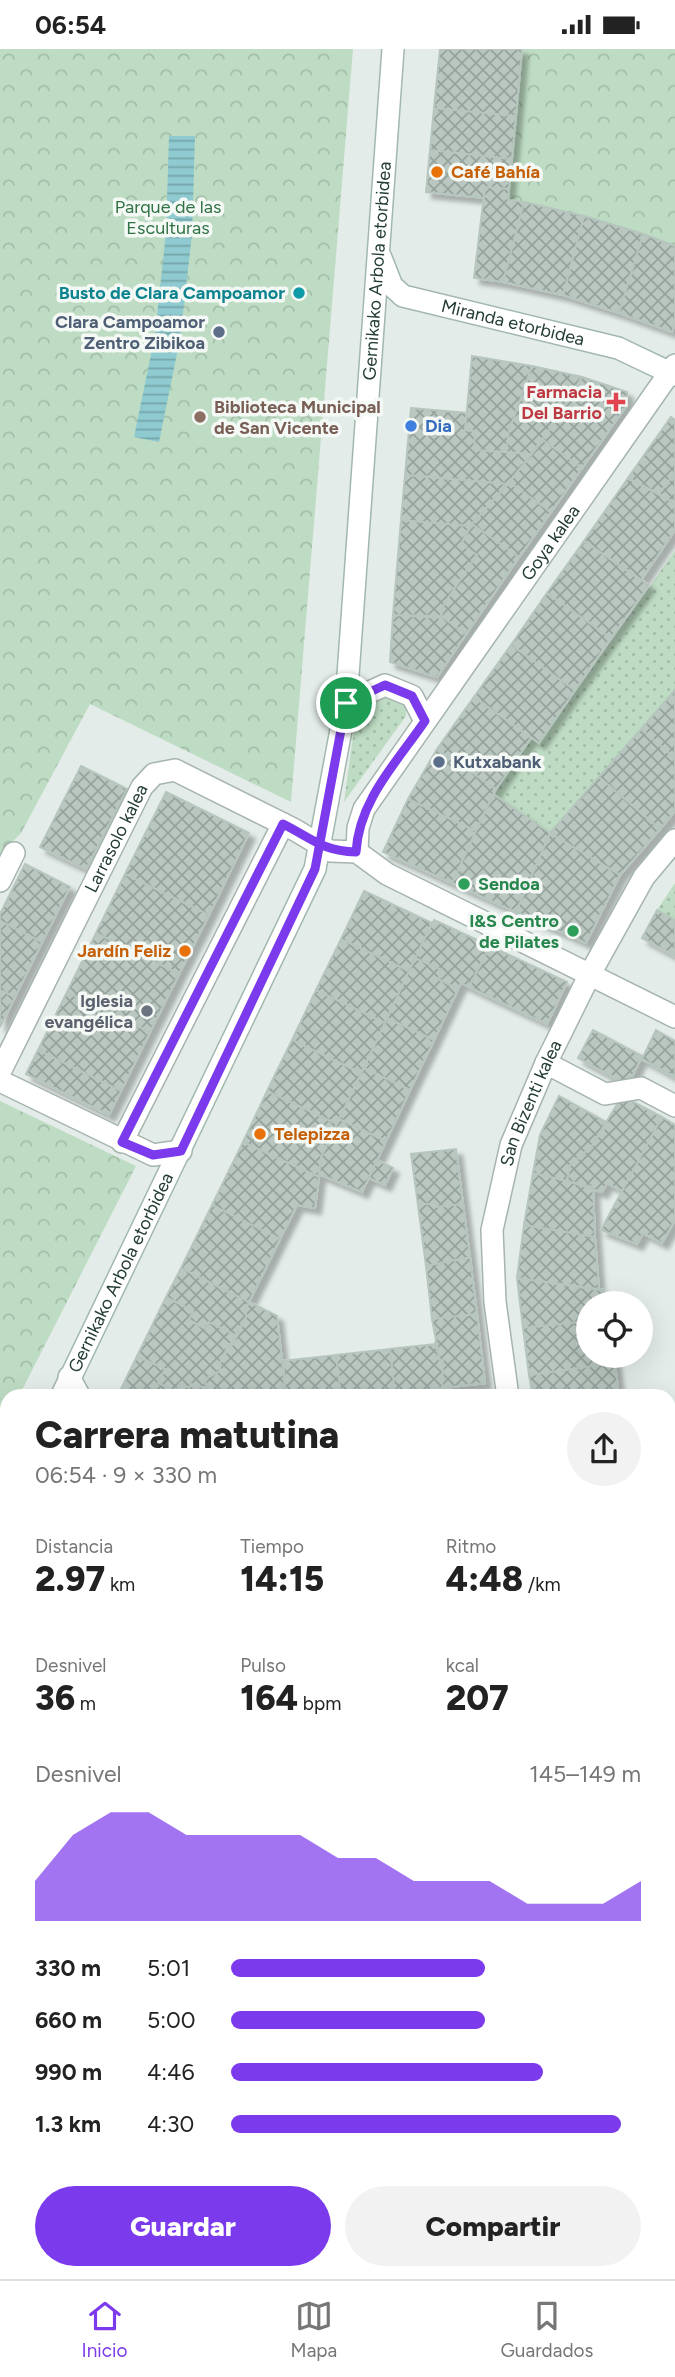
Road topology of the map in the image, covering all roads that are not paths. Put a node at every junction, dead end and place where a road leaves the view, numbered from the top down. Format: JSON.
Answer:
{"nodes":[{"id":1,"x":393,"y":49,"type":"edge"},
{"id":2,"x":378,"y":246,"type":"junction"},
{"id":3,"x":674,"y":371,"type":"edge"},
{"id":4,"x":346,"y":703,"type":"junction"},
{"id":5,"x":425,"y":721,"type":"junction"},
{"id":6,"x":283,"y":824,"type":"junction"},
{"id":7,"x":675,"y":840,"type":"edge"},
{"id":8,"x":321,"y":845,"type":"junction"},
{"id":9,"x":356,"y":852,"type":"junction"},
{"id":10,"x":14,"y":853,"type":"dead end"},
{"id":11,"x":0,"y":881,"type":"edge"},
{"id":12,"x":590,"y":974,"type":"junction"},
{"id":13,"x":675,"y":1017,"type":"edge"},
{"id":14,"x":546,"y":1063,"type":"junction"},
{"id":15,"x":0,"y":1072,"type":"edge"},
{"id":16,"x":0,"y":1081,"type":"edge"},
{"id":17,"x":675,"y":1106,"type":"edge"},
{"id":18,"x":122,"y":1142,"type":"junction"},
{"id":19,"x":181,"y":1151,"type":"junction"},
{"id":20,"x":65,"y":1387,"type":"edge"},
{"id":21,"x":507,"y":1389,"type":"edge"}],
"edges":[{"from":1,"to":2,"type":"street","name":"Gernikako Arbola etorbidea"},
{"from":2,"to":3,"type":"street","name":"Miranda etorbidea"},
{"from":2,"to":4,"type":"street","name":"Gernikako Arbola etorbidea"},
{"from":3,"to":5,"type":"street","name":"Goya kalea"},
{"from":4,"to":5,"type":"street"},
{"from":4,"to":8,"type":"street","name":"Gernikako Arbola etorbidea"},
{"from":5,"to":9,"type":"street","name":"Goya kalea"},
{"from":6,"to":8,"type":"street","name":"Larrasolo kalea"},
{"from":6,"to":15,"type":"street","name":"Larrasolo kalea"},
{"from":6,"to":18,"type":"street"},
{"from":7,"to":12,"type":"street","name":"San Bizenti kalea"},
{"from":8,"to":9,"type":"street","name":"Larrasolo kalea"},
{"from":8,"to":19,"type":"street","name":"Gernikako Arbola etorbidea"},
{"from":9,"to":12,"type":"street"},
{"from":10,"to":11,"type":"street"},
{"from":12,"to":13,"type":"street"},
{"from":12,"to":14,"type":"street","name":"San Bizenti kalea"},
{"from":14,"to":17,"type":"street"},
{"from":14,"to":21,"type":"street","name":"San Bizenti kalea"},
{"from":16,"to":18,"type":"street"},
{"from":18,"to":19,"type":"street"},
{"from":19,"to":20,"type":"street","name":"Gernikako Arbola etorbidea"}]}
